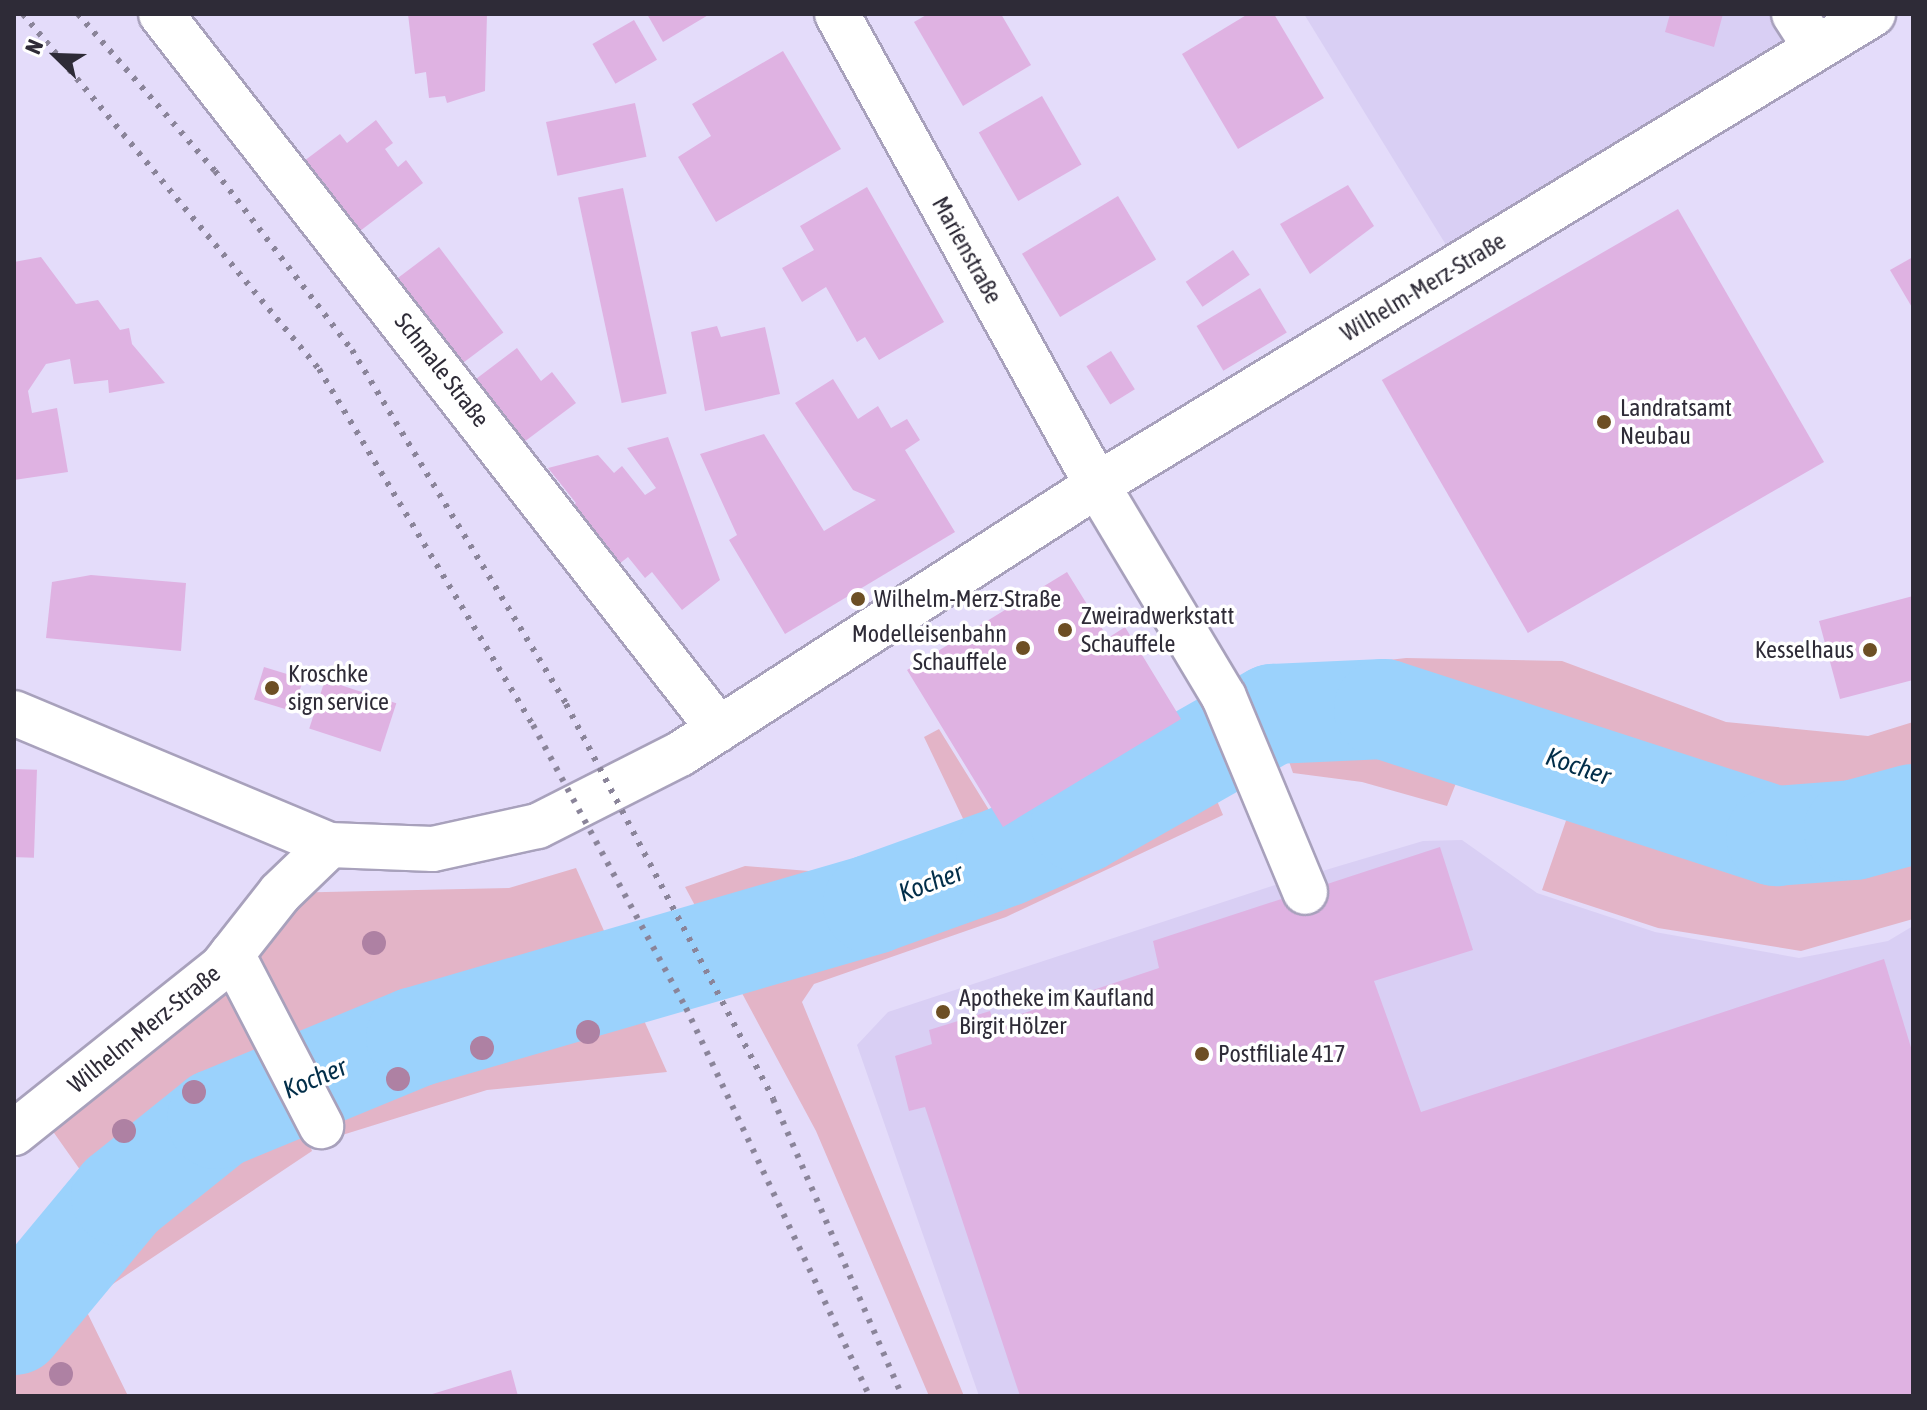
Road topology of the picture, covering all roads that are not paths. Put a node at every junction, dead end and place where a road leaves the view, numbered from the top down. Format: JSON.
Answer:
{"nodes":[{"id":1,"x":161,"y":14,"type":"edge"},
{"id":2,"x":837,"y":14,"type":"edge"},
{"id":3,"x":1873,"y":14,"type":"edge"},
{"id":4,"x":1805,"y":31,"type":"edge"},
{"id":5,"x":1097,"y":485,"type":"junction"},
{"id":6,"x":14,"y":713,"type":"edge"},
{"id":7,"x":719,"y":729,"type":"junction"},
{"id":8,"x":330,"y":845,"type":"junction"},
{"id":9,"x":1305,"y":892,"type":"dead end"},
{"id":10,"x":232,"y":954,"type":"junction"},
{"id":11,"x":321,"y":1126,"type":"dead end"},
{"id":12,"x":14,"y":1133,"type":"edge"}],
"edges":[{"from":1,"to":7,"type":"street","name":"Schmale Straße"},
{"from":2,"to":5,"type":"street","name":"Marienstraße"},
{"from":3,"to":4,"type":"street","name":"Wilhelm-Merz-Straße"},
{"from":4,"to":5,"type":"street","name":"Wilhelm-Merz-Straße"},
{"from":5,"to":7,"type":"street","name":"Wilhelm-Merz-Straße"},
{"from":5,"to":9,"type":"street","name":"Marienstraße"},
{"from":6,"to":8,"type":"street","name":"Wilhelm-Merz-Straße"},
{"from":7,"to":8,"type":"street","name":"Wilhelm-Merz-Straße"},
{"from":8,"to":10,"type":"street","name":"Wilhelm-Merz-Straße"},
{"from":10,"to":11,"type":"street"},
{"from":10,"to":12,"type":"street","name":"Wilhelm-Merz-Straße"}]}
